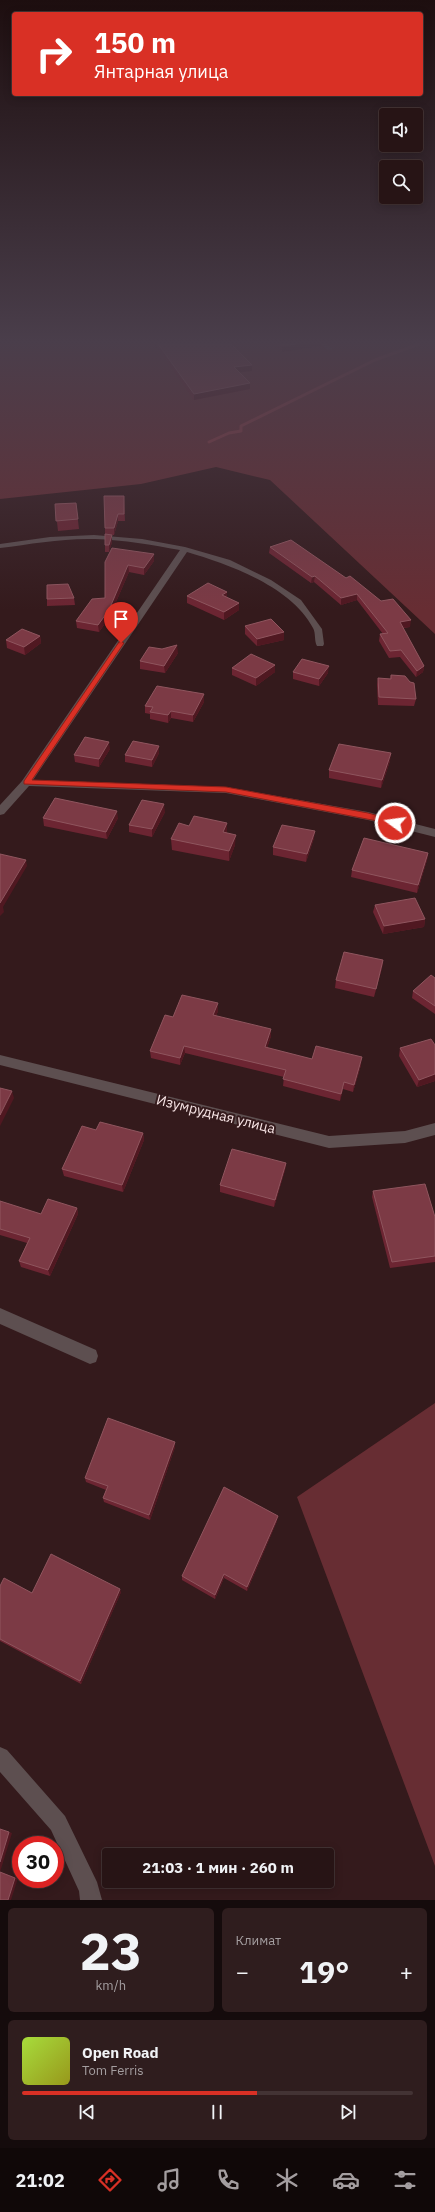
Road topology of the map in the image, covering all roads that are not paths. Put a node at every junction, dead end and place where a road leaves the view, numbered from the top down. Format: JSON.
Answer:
{"nodes":[{"id":1,"x":0,"y":546,"type":"edge"},
{"id":2,"x":185,"y":549,"type":"junction"},
{"id":3,"x":320,"y":644,"type":"dead end"},
{"id":4,"x":26,"y":783,"type":"junction"},
{"id":5,"x":0,"y":812,"type":"edge"},
{"id":6,"x":435,"y":833,"type":"edge"},
{"id":7,"x":0,"y":1060,"type":"edge"},
{"id":8,"x":435,"y":1129,"type":"edge"},
{"id":9,"x":0,"y":1316,"type":"edge"},
{"id":10,"x":90,"y":1356,"type":"dead end"},
{"id":11,"x":0,"y":1757,"type":"edge"},
{"id":12,"x":91,"y":1900,"type":"edge"}],
"edges":[{"from":1,"to":2,"type":"street"},
{"from":2,"to":3,"type":"street"},
{"from":2,"to":4,"type":"street"},
{"from":4,"to":5,"type":"street"},
{"from":4,"to":6,"type":"street"},
{"from":7,"to":8,"type":"street","name":"Изумрудная улица"},
{"from":9,"to":10,"type":"street"},
{"from":11,"to":12,"type":"street"}]}
